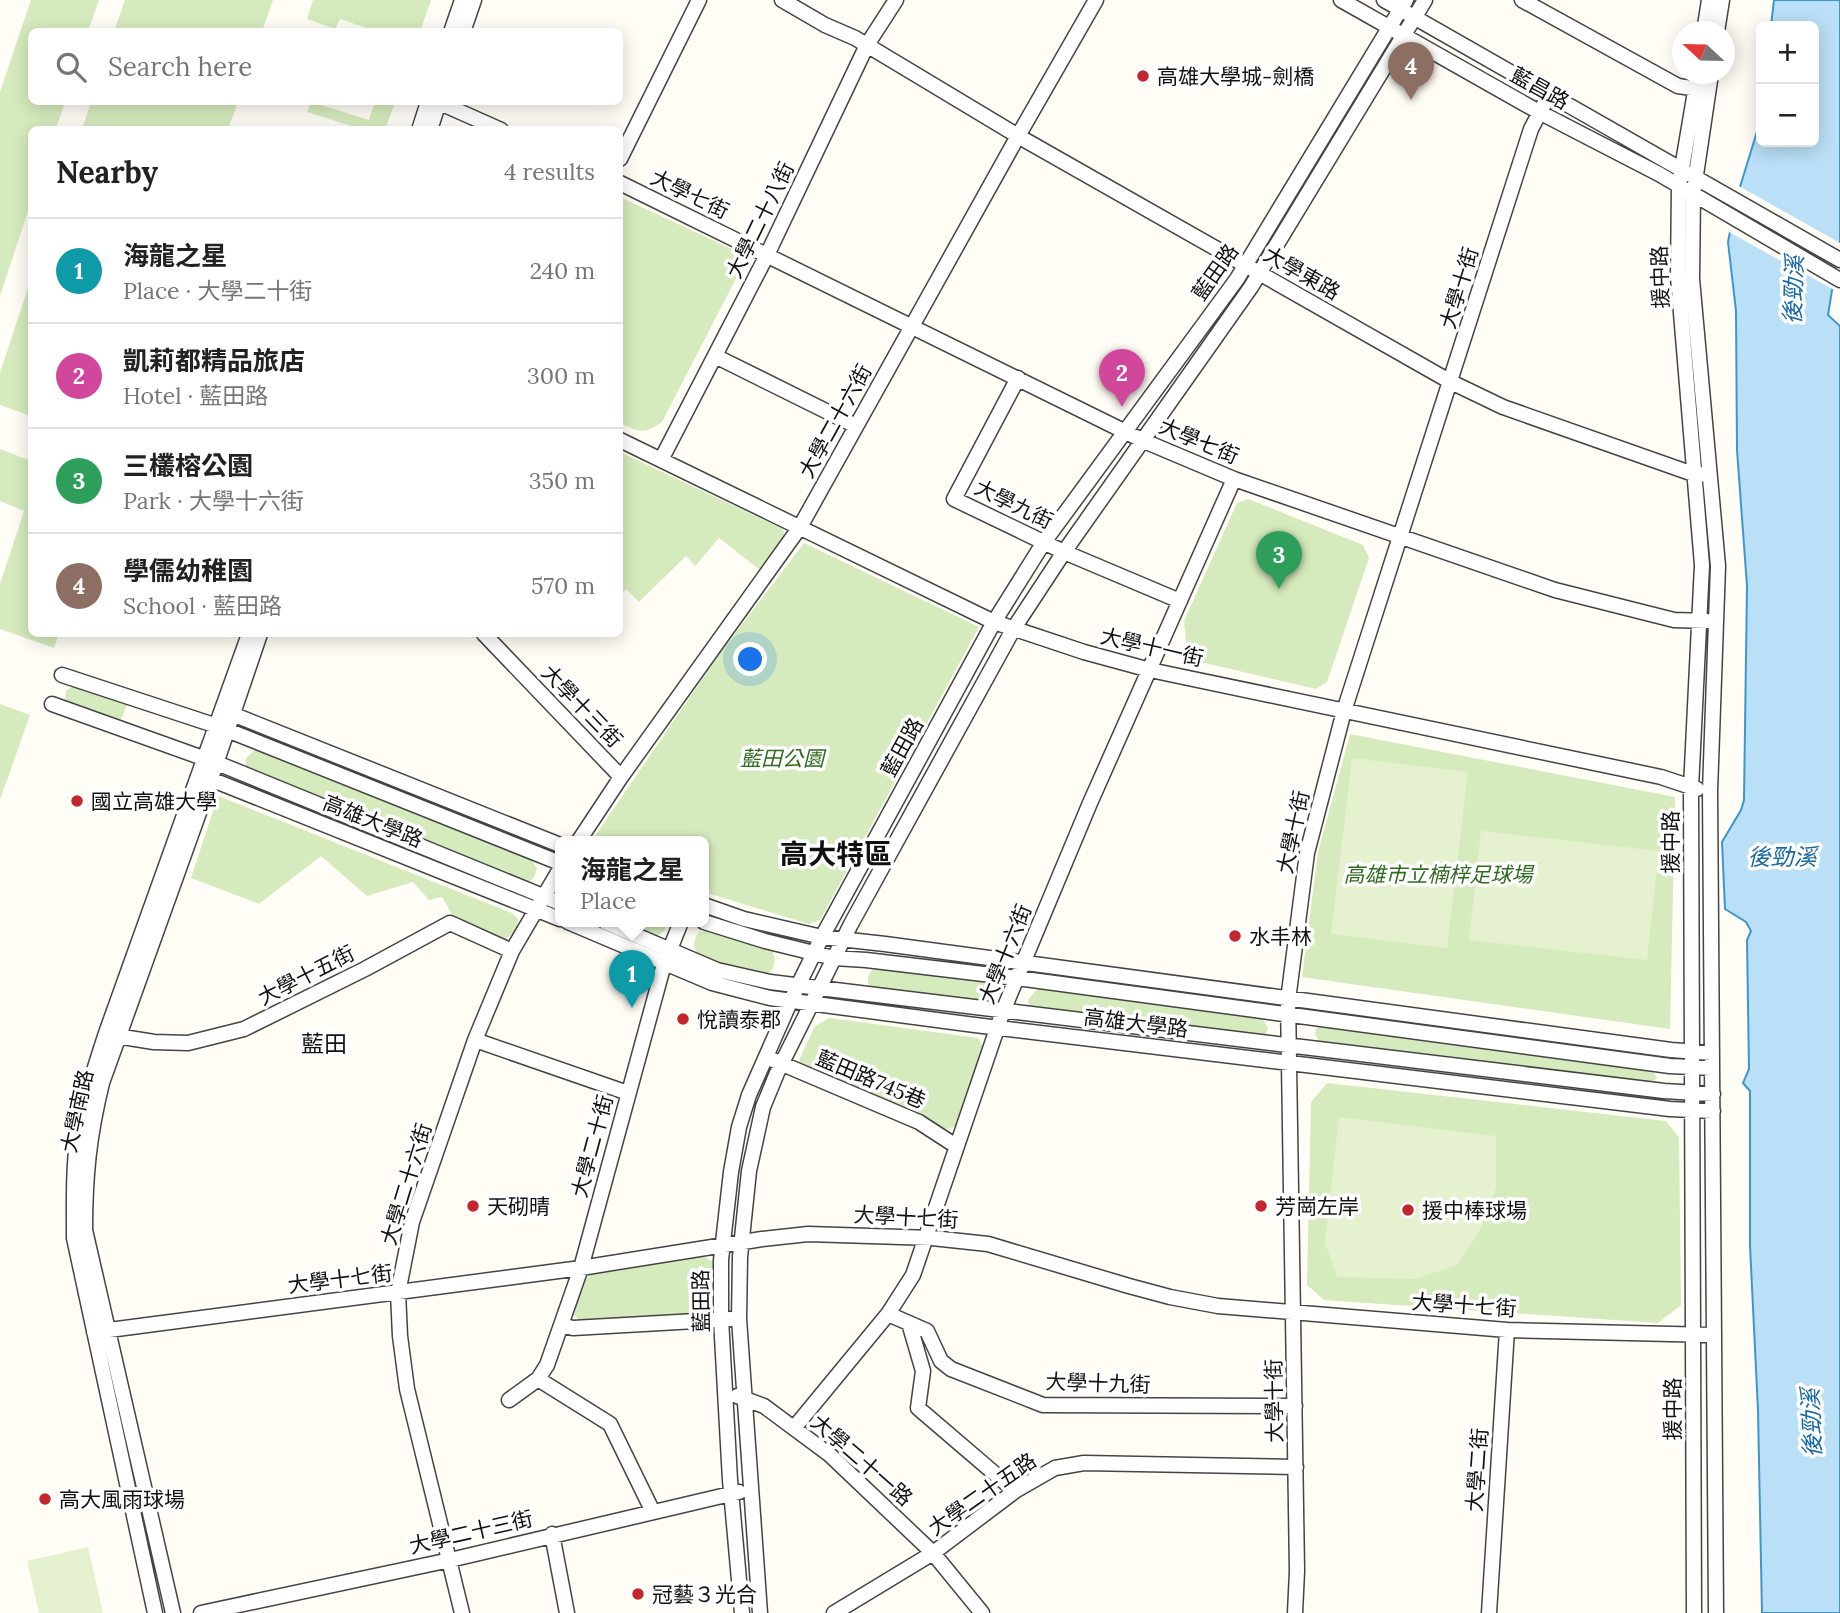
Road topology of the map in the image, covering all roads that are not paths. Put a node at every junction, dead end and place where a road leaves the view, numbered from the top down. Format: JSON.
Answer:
{"nodes":[{"id":1,"x":462,"y":0,"type":"edge"},
{"id":2,"x":474,"y":0,"type":"edge"},
{"id":3,"x":699,"y":0,"type":"edge"},
{"id":4,"x":782,"y":0,"type":"edge"},
{"id":5,"x":896,"y":0,"type":"edge"},
{"id":6,"x":1096,"y":0,"type":"edge"},
{"id":7,"x":1341,"y":0,"type":"edge"},
{"id":8,"x":1384,"y":0,"type":"edge"},
{"id":9,"x":1425,"y":0,"type":"edge"},
{"id":10,"x":1522,"y":0,"type":"edge"},
{"id":11,"x":1709,"y":0,"type":"edge"},
{"id":12,"x":1722,"y":0,"type":"edge"},
{"id":13,"x":1404,"y":5,"type":"edge"},
{"id":14,"x":1414,"y":17,"type":"junction"},
{"id":15,"x":1706,"y":21,"type":"edge"},
{"id":16,"x":1719,"y":21,"type":"edge"},
{"id":17,"x":453,"y":28,"type":"edge"},
{"id":18,"x":464,"y":28,"type":"edge"},
{"id":19,"x":1396,"y":31,"type":"junction"},
{"id":20,"x":867,"y":45,"type":"junction"},
{"id":21,"x":1700,"y":84,"type":"edge"},
{"id":22,"x":1705,"y":84,"type":"edge"},
{"id":23,"x":1702,"y":90,"type":"junction"},
{"id":24,"x":1549,"y":95,"type":"junction"},
{"id":25,"x":427,"y":105,"type":"edge"},
{"id":26,"x":438,"y":105,"type":"edge"},
{"id":27,"x":446,"y":105,"type":"edge"},
{"id":28,"x":1539,"y":112,"type":"junction"},
{"id":29,"x":420,"y":126,"type":"edge"},
{"id":30,"x":431,"y":126,"type":"edge"},
{"id":31,"x":492,"y":126,"type":"edge"},
{"id":32,"x":1018,"y":136,"type":"junction"},
{"id":33,"x":623,"y":153,"type":"edge"},
{"id":34,"x":1689,"y":173,"type":"junction"},
{"id":35,"x":623,"y":184,"type":"edge"},
{"id":36,"x":1679,"y":186,"type":"junction"},
{"id":37,"x":1693,"y":195,"type":"junction"},
{"id":38,"x":767,"y":255,"type":"junction"},
{"id":39,"x":1840,"y":260,"type":"edge"},
{"id":40,"x":1246,"y":266,"type":"junction"},
{"id":41,"x":1259,"y":274,"type":"junction"},
{"id":42,"x":1839,"y":280,"type":"edge"},
{"id":43,"x":911,"y":327,"type":"junction"},
{"id":44,"x":715,"y":356,"type":"junction"},
{"id":45,"x":1018,"y":378,"type":"junction"},
{"id":46,"x":1451,"y":382,"type":"junction"},
{"id":47,"x":856,"y":426,"type":"junction"},
{"id":48,"x":1126,"y":431,"type":"junction"},
{"id":49,"x":623,"y":441,"type":"edge"},
{"id":50,"x":1143,"y":441,"type":"junction"},
{"id":51,"x":661,"y":460,"type":"junction"},
{"id":52,"x":1696,"y":474,"type":"junction"},
{"id":53,"x":1711,"y":474,"type":"junction"},
{"id":54,"x":1234,"y":479,"type":"junction"},
{"id":55,"x":800,"y":527,"type":"junction"},
{"id":56,"x":1401,"y":536,"type":"junction"},
{"id":57,"x":1044,"y":542,"type":"junction"},
{"id":58,"x":1064,"y":552,"type":"junction"},
{"id":59,"x":1180,"y":601,"type":"junction"},
{"id":60,"x":1699,"y":621,"type":"junction"},
{"id":61,"x":994,"y":622,"type":"junction"},
{"id":62,"x":1715,"y":622,"type":"junction"},
{"id":63,"x":1014,"y":628,"type":"junction"},
{"id":64,"x":247,"y":637,"type":"edge"},
{"id":65,"x":259,"y":637,"type":"edge"},
{"id":66,"x":487,"y":637,"type":"edge"},
{"id":67,"x":1150,"y":670,"type":"junction"},
{"id":68,"x":62,"y":675,"type":"dead end"},
{"id":69,"x":52,"y":704,"type":"dead end"},
{"id":70,"x":1344,"y":711,"type":"junction"},
{"id":71,"x":228,"y":712,"type":"junction"},
{"id":72,"x":192,"y":717,"type":"junction"},
{"id":73,"x":222,"y":728,"type":"junction"},
{"id":74,"x":178,"y":750,"type":"junction"},
{"id":75,"x":211,"y":761,"type":"junction"},
{"id":76,"x":205,"y":776,"type":"junction"},
{"id":77,"x":621,"y":777,"type":"junction"},
{"id":78,"x":1691,"y":788,"type":"junction"},
{"id":79,"x":1710,"y":791,"type":"junction"},
{"id":80,"x":582,"y":836,"type":"edge"},
{"id":81,"x":555,"y":843,"type":"edge"},
{"id":82,"x":555,"y":861,"type":"edge"},
{"id":83,"x":555,"y":877,"type":"edge"},
{"id":84,"x":540,"y":902,"type":"junction"},
{"id":85,"x":555,"y":903,"type":"edge"},
{"id":86,"x":709,"y":907,"type":"edge"},
{"id":87,"x":555,"y":915,"type":"edge"},
{"id":88,"x":709,"y":924,"type":"edge"},
{"id":89,"x":582,"y":927,"type":"edge"},
{"id":90,"x":614,"y":927,"type":"edge"},
{"id":91,"x":679,"y":927,"type":"edge"},
{"id":92,"x":822,"y":937,"type":"junction"},
{"id":93,"x":842,"y":941,"type":"junction"},
{"id":94,"x":512,"y":951,"type":"junction"},
{"id":95,"x":814,"y":955,"type":"junction"},
{"id":96,"x":667,"y":957,"type":"junction"},
{"id":97,"x":834,"y":958,"type":"junction"},
{"id":98,"x":1023,"y":963,"type":"junction"},
{"id":99,"x":1017,"y":978,"type":"junction"},
{"id":100,"x":799,"y":984,"type":"junction"},
{"id":101,"x":818,"y":988,"type":"junction"},
{"id":102,"x":791,"y":1000,"type":"junction"},
{"id":103,"x":811,"y":1003,"type":"junction"},
{"id":104,"x":1288,"y":1007,"type":"junction"},
{"id":105,"x":1003,"y":1012,"type":"junction"},
{"id":106,"x":997,"y":1028,"type":"junction"},
{"id":107,"x":111,"y":1036,"type":"junction"},
{"id":108,"x":475,"y":1040,"type":"junction"},
{"id":109,"x":1287,"y":1046,"type":"junction"},
{"id":110,"x":1691,"y":1052,"type":"junction"},
{"id":111,"x":766,"y":1057,"type":"junction"},
{"id":112,"x":1712,"y":1060,"type":"junction"},
{"id":113,"x":1289,"y":1062,"type":"junction"},
{"id":114,"x":782,"y":1064,"type":"junction"},
{"id":115,"x":1691,"y":1067,"type":"junction"},
{"id":116,"x":628,"y":1093,"type":"junction"},
{"id":117,"x":1691,"y":1093,"type":"junction"},
{"id":118,"x":1713,"y":1094,"type":"junction"},
{"id":119,"x":1691,"y":1110,"type":"junction"},
{"id":120,"x":1713,"y":1111,"type":"junction"},
{"id":121,"x":956,"y":1146,"type":"junction"},
{"id":122,"x":927,"y":1238,"type":"junction"},
{"id":123,"x":741,"y":1242,"type":"junction"},
{"id":124,"x":722,"y":1245,"type":"junction"},
{"id":125,"x":581,"y":1268,"type":"junction"},
{"id":126,"x":398,"y":1293,"type":"junction"},
{"id":127,"x":1294,"y":1313,"type":"junction"},
{"id":128,"x":888,"y":1314,"type":"junction"},
{"id":129,"x":721,"y":1319,"type":"junction"},
{"id":130,"x":739,"y":1319,"type":"junction"},
{"id":131,"x":909,"y":1323,"type":"junction"},
{"id":132,"x":561,"y":1325,"type":"junction"},
{"id":133,"x":1507,"y":1330,"type":"junction"},
{"id":134,"x":102,"y":1331,"type":"junction"},
{"id":135,"x":1692,"y":1335,"type":"junction"},
{"id":136,"x":1713,"y":1335,"type":"junction"},
{"id":137,"x":538,"y":1379,"type":"junction"},
{"id":138,"x":726,"y":1395,"type":"junction"},
{"id":139,"x":744,"y":1397,"type":"junction"},
{"id":140,"x":509,"y":1400,"type":"dead end"},
{"id":141,"x":1295,"y":1406,"type":"junction"},
{"id":142,"x":794,"y":1428,"type":"junction"},
{"id":143,"x":1296,"y":1467,"type":"junction"},
{"id":144,"x":750,"y":1489,"type":"junction"},
{"id":145,"x":1015,"y":1491,"type":"junction"},
{"id":146,"x":732,"y":1494,"type":"junction"},
{"id":147,"x":653,"y":1513,"type":"junction"},
{"id":148,"x":552,"y":1534,"type":"junction"},
{"id":149,"x":933,"y":1553,"type":"junction"},
{"id":150,"x":450,"y":1560,"type":"junction"},
{"id":151,"x":156,"y":1613,"type":"edge"},
{"id":152,"x":173,"y":1613,"type":"edge"},
{"id":153,"x":201,"y":1613,"type":"edge"},
{"id":154,"x":462,"y":1613,"type":"edge"},
{"id":155,"x":567,"y":1613,"type":"edge"},
{"id":156,"x":742,"y":1613,"type":"edge"},
{"id":157,"x":760,"y":1613,"type":"edge"},
{"id":158,"x":834,"y":1613,"type":"edge"},
{"id":159,"x":982,"y":1613,"type":"edge"},
{"id":160,"x":1295,"y":1613,"type":"edge"},
{"id":161,"x":1489,"y":1613,"type":"edge"},
{"id":162,"x":1694,"y":1613,"type":"edge"},
{"id":163,"x":1716,"y":1613,"type":"edge"}],
"edges":[{"from":1,"to":17,"type":"street"},
{"from":2,"to":18,"type":"street"},
{"from":3,"to":33,"type":"street"},
{"from":4,"to":20,"type":"street","name":"大學東路"},
{"from":5,"to":20,"type":"street","name":"大學二十八街"},
{"from":6,"to":32,"type":"street","name":"大學二十六街"},
{"from":7,"to":19,"type":"street","name":"藍昌路"},
{"from":8,"to":13,"type":"street","name":"藍昌路"},
{"from":9,"to":14,"type":"street","name":"藍田路"},
{"from":10,"to":23,"type":"street"},
{"from":11,"to":15,"type":"street"},
{"from":12,"to":16,"type":"street"},
{"from":13,"to":14,"type":"street","name":"藍昌路"},
{"from":13,"to":19,"type":"street","name":"藍田路"},
{"from":14,"to":19,"type":"street","name":"藍田路"},
{"from":14,"to":24,"type":"street","name":"藍昌路"},
{"from":19,"to":28,"type":"street","name":"藍昌路"},
{"from":19,"to":40,"type":"street","name":"藍田路"},
{"from":19,"to":41,"type":"street","name":"藍田路"},
{"from":20,"to":32,"type":"street","name":"大學東路"},
{"from":20,"to":38,"type":"street","name":"大學二十八街"},
{"from":21,"to":23,"type":"street","name":"援中路"},
{"from":22,"to":23,"type":"street","name":"援中路"},
{"from":23,"to":34,"type":"street","name":"援中路"},
{"from":24,"to":28,"type":"street","name":"大學十街"},
{"from":24,"to":34,"type":"street","name":"藍昌路"},
{"from":25,"to":29,"type":"street"},
{"from":26,"to":30,"type":"street"},
{"from":27,"to":31,"type":"street"},
{"from":28,"to":36,"type":"street","name":"藍昌路"},
{"from":28,"to":46,"type":"street","name":"大學十街"},
{"from":32,"to":40,"type":"street","name":"大學東路"},
{"from":32,"to":43,"type":"street","name":"大學二十六街"},
{"from":34,"to":36,"type":"street","name":"援中路"},
{"from":34,"to":37,"type":"street","name":"援中路"},
{"from":34,"to":39,"type":"street","name":"藍昌路"},
{"from":35,"to":38,"type":"street","name":"大學七街"},
{"from":36,"to":37,"type":"street","name":"藍昌路"},
{"from":36,"to":52,"type":"street","name":"援中路"},
{"from":37,"to":42,"type":"street","name":"藍昌路"},
{"from":37,"to":53,"type":"street","name":"援中路"},
{"from":38,"to":43,"type":"street","name":"大學七街"},
{"from":38,"to":44,"type":"street","name":"大學二十八街"},
{"from":40,"to":41,"type":"street","name":"大學東路"},
{"from":40,"to":48,"type":"street","name":"藍田路"},
{"from":41,"to":46,"type":"street","name":"大學東路"},
{"from":41,"to":50,"type":"street","name":"藍田路"},
{"from":43,"to":45,"type":"street","name":"大學七街"},
{"from":43,"to":47,"type":"street","name":"大學二十六街"},
{"from":44,"to":47,"type":"street"},
{"from":44,"to":51,"type":"street","name":"大學二十八街"},
{"from":45,"to":48,"type":"street","name":"大學七街"},
{"from":45,"to":57,"type":"street","name":"大學九街"},
{"from":46,"to":52,"type":"street","name":"大學東路"},
{"from":46,"to":56,"type":"street","name":"大學十街"},
{"from":47,"to":55,"type":"street","name":"大學二十六街"},
{"from":48,"to":50,"type":"street","name":"大學七街"},
{"from":48,"to":57,"type":"street","name":"藍田路"},
{"from":49,"to":51,"type":"street","name":"大學十一街"},
{"from":50,"to":54,"type":"street","name":"大學七街"},
{"from":50,"to":58,"type":"street","name":"藍田路"},
{"from":51,"to":55,"type":"street","name":"大學十一街"},
{"from":52,"to":53,"type":"street","name":"大學東路"},
{"from":52,"to":60,"type":"street","name":"援中路"},
{"from":53,"to":62,"type":"street","name":"援中路"},
{"from":54,"to":56,"type":"street","name":"大學七街"},
{"from":54,"to":59,"type":"street","name":"大學十六街"},
{"from":55,"to":61,"type":"street","name":"大學十一街"},
{"from":55,"to":77,"type":"street","name":"大學二十六街"},
{"from":56,"to":60,"type":"street","name":"大學七街"},
{"from":56,"to":70,"type":"street","name":"大學十街"},
{"from":57,"to":58,"type":"street","name":"大學九街"},
{"from":57,"to":61,"type":"street","name":"藍田路"},
{"from":58,"to":59,"type":"street","name":"大學九街"},
{"from":58,"to":63,"type":"street","name":"藍田路"},
{"from":59,"to":67,"type":"street","name":"大學十六街"},
{"from":60,"to":62,"type":"street","name":"大學七街"},
{"from":60,"to":78,"type":"street","name":"援中路"},
{"from":61,"to":63,"type":"street","name":"大學十一街"},
{"from":61,"to":92,"type":"street","name":"藍田路"},
{"from":62,"to":79,"type":"street","name":"援中路"},
{"from":63,"to":67,"type":"street","name":"大學十一街"},
{"from":63,"to":93,"type":"street","name":"藍田路"},
{"from":64,"to":71,"type":"street","name":"大學南路"},
{"from":65,"to":71,"type":"street","name":"大學南路"},
{"from":66,"to":77,"type":"street","name":"大學十三街"},
{"from":67,"to":70,"type":"street","name":"大學十一街"},
{"from":67,"to":98,"type":"street","name":"大學十六街"},
{"from":68,"to":72,"type":"street","name":"高雄大學路"},
{"from":69,"to":74,"type":"street","name":"高雄大學路"},
{"from":70,"to":78,"type":"street","name":"大學十一街"},
{"from":70,"to":104,"type":"street","name":"大學十街"},
{"from":71,"to":72,"type":"street"},
{"from":71,"to":73,"type":"street","name":"大學南路"},
{"from":71,"to":81,"type":"street"},
{"from":72,"to":73,"type":"street","name":"高雄大學路"},
{"from":73,"to":75,"type":"street","name":"大學南路"},
{"from":73,"to":82,"type":"street","name":"高雄大學路"},
{"from":74,"to":75,"type":"street","name":"高雄大學路"},
{"from":74,"to":76,"type":"street","name":"高雄大學路"},
{"from":75,"to":76,"type":"street","name":"大學南路"},
{"from":75,"to":84,"type":"street","name":"高雄大學路"},
{"from":76,"to":84,"type":"street","name":"高雄大學路"},
{"from":76,"to":107,"type":"street","name":"大學南路"},
{"from":77,"to":80,"type":"street","name":"大學二十六街"},
{"from":78,"to":79,"type":"street","name":"大學十一街"},
{"from":78,"to":110,"type":"street","name":"援中路"},
{"from":79,"to":112,"type":"street","name":"援中路"},
{"from":83,"to":84,"type":"street","name":"大學二十六街"},
{"from":84,"to":85,"type":"street","name":"高雄大學路"},
{"from":84,"to":87,"type":"street","name":"高雄大學路"},
{"from":84,"to":94,"type":"street","name":"大學二十六街"},
{"from":86,"to":92,"type":"street","name":"高雄大學路"},
{"from":88,"to":95,"type":"street","name":"高雄大學路"},
{"from":89,"to":96,"type":"street","name":"高雄大學路"},
{"from":90,"to":96,"type":"street","name":"高雄大學路"},
{"from":91,"to":96,"type":"street","name":"大學二十街"},
{"from":92,"to":93,"type":"street","name":"高雄大學路"},
{"from":92,"to":95,"type":"street","name":"藍田路"},
{"from":93,"to":97,"type":"street","name":"藍田路"},
{"from":93,"to":98,"type":"street","name":"高雄大學路"},
{"from":94,"to":107,"type":"street","name":"大學十五街"},
{"from":94,"to":108,"type":"street","name":"大學二十六街"},
{"from":95,"to":97,"type":"street","name":"高雄大學路"},
{"from":95,"to":100,"type":"street","name":"藍田路"},
{"from":96,"to":100,"type":"street","name":"高雄大學路"},
{"from":96,"to":102,"type":"street","name":"高雄大學路"},
{"from":96,"to":116,"type":"street","name":"大學二十街"},
{"from":97,"to":99,"type":"street","name":"高雄大學路"},
{"from":97,"to":101,"type":"street","name":"藍田路"},
{"from":98,"to":99,"type":"street","name":"大學十六街"},
{"from":98,"to":104,"type":"street","name":"高雄大學路"},
{"from":99,"to":104,"type":"street","name":"高雄大學路"},
{"from":99,"to":105,"type":"street","name":"大學十六街"},
{"from":100,"to":101,"type":"street","name":"高雄大學路"},
{"from":100,"to":102,"type":"street","name":"藍田路"},
{"from":101,"to":103,"type":"street","name":"藍田路"},
{"from":101,"to":105,"type":"street","name":"高雄大學路"},
{"from":102,"to":103,"type":"street","name":"高雄大學路"},
{"from":102,"to":111,"type":"street","name":"藍田路"},
{"from":103,"to":106,"type":"street","name":"高雄大學路"},
{"from":103,"to":114,"type":"street","name":"藍田路"},
{"from":104,"to":109,"type":"street","name":"大學十街"},
{"from":104,"to":110,"type":"street","name":"高雄大學路"},
{"from":104,"to":115,"type":"street","name":"高雄大學路"},
{"from":105,"to":106,"type":"street","name":"大學十六街"},
{"from":105,"to":109,"type":"street","name":"高雄大學路"},
{"from":106,"to":113,"type":"street","name":"高雄大學路"},
{"from":106,"to":121,"type":"street","name":"大學十六街"},
{"from":107,"to":134,"type":"street","name":"大學南路"},
{"from":108,"to":116,"type":"street"},
{"from":108,"to":126,"type":"street","name":"大學二十六街"},
{"from":109,"to":113,"type":"street","name":"大學十街"},
{"from":109,"to":117,"type":"street","name":"高雄大學路"},
{"from":110,"to":112,"type":"street","name":"高雄大學路"},
{"from":110,"to":115,"type":"street","name":"援中路"},
{"from":111,"to":114,"type":"street","name":"藍田路745巷"},
{"from":111,"to":124,"type":"street","name":"藍田路"},
{"from":112,"to":115,"type":"street","name":"高雄大學路"},
{"from":112,"to":118,"type":"street","name":"援中路"},
{"from":113,"to":119,"type":"street","name":"高雄大學路"},
{"from":113,"to":127,"type":"street","name":"大學十街"},
{"from":114,"to":121,"type":"street","name":"藍田路745巷"},
{"from":114,"to":123,"type":"street","name":"藍田路"},
{"from":115,"to":117,"type":"street","name":"援中路"},
{"from":116,"to":125,"type":"street","name":"大學二十街"},
{"from":117,"to":118,"type":"street","name":"高雄大學路"},
{"from":117,"to":119,"type":"street","name":"援中路"},
{"from":118,"to":120,"type":"street","name":"援中路"},
{"from":119,"to":120,"type":"street","name":"高雄大學路"},
{"from":119,"to":135,"type":"street","name":"援中路"},
{"from":120,"to":136,"type":"street","name":"援中路"},
{"from":121,"to":122,"type":"street","name":"大學十六街"},
{"from":122,"to":123,"type":"street","name":"大學十七街"},
{"from":122,"to":127,"type":"street","name":"大學十七街"},
{"from":122,"to":128,"type":"street","name":"大學十六街"},
{"from":123,"to":124,"type":"street","name":"大學十七街"},
{"from":123,"to":130,"type":"street","name":"藍田路"},
{"from":124,"to":125,"type":"street","name":"大學十七街"},
{"from":124,"to":129,"type":"street","name":"藍田路"},
{"from":125,"to":126,"type":"street","name":"大學十七街"},
{"from":125,"to":132,"type":"street","name":"大學二十街"},
{"from":126,"to":134,"type":"street","name":"大學十七街"},
{"from":126,"to":150,"type":"street","name":"大學二十六街"},
{"from":127,"to":133,"type":"street","name":"大學十七街"},
{"from":127,"to":141,"type":"street","name":"大學十街"},
{"from":128,"to":131,"type":"street","name":"大學十九街"},
{"from":128,"to":142,"type":"street","name":"大學十六街"},
{"from":129,"to":130,"type":"street"},
{"from":129,"to":132,"type":"street"},
{"from":129,"to":138,"type":"street","name":"藍田路"},
{"from":130,"to":139,"type":"street","name":"藍田路"},
{"from":131,"to":141,"type":"street","name":"大學十九街"},
{"from":131,"to":145,"type":"street"},
{"from":132,"to":137,"type":"street","name":"大學二十街"},
{"from":133,"to":135,"type":"street","name":"大學十七街"},
{"from":133,"to":161,"type":"street","name":"大學二街"},
{"from":134,"to":151,"type":"street","name":"大學南路"},
{"from":134,"to":152,"type":"street","name":"大學南路"},
{"from":135,"to":136,"type":"street","name":"大學十七街"},
{"from":135,"to":162,"type":"street","name":"援中路"},
{"from":136,"to":163,"type":"street","name":"援中路"},
{"from":137,"to":140,"type":"street","name":"大學二十街"},
{"from":137,"to":147,"type":"street"},
{"from":138,"to":139,"type":"street","name":"大學二十一路"},
{"from":138,"to":146,"type":"street","name":"藍田路"},
{"from":139,"to":142,"type":"street","name":"大學二十一路"},
{"from":139,"to":144,"type":"street","name":"藍田路"},
{"from":141,"to":143,"type":"street","name":"大學十街"},
{"from":142,"to":149,"type":"street","name":"大學二十一路"},
{"from":143,"to":145,"type":"street","name":"大學二十五路"},
{"from":143,"to":160,"type":"street","name":"大學十街"},
{"from":144,"to":146,"type":"street","name":"大學二十三街"},
{"from":144,"to":157,"type":"street","name":"藍田路"},
{"from":145,"to":149,"type":"street","name":"大學二十五路"},
{"from":146,"to":147,"type":"street","name":"大學二十三街"},
{"from":146,"to":156,"type":"street","name":"藍田路"},
{"from":147,"to":148,"type":"street","name":"大學二十三街"},
{"from":148,"to":150,"type":"street","name":"大學二十三街"},
{"from":148,"to":155,"type":"street"},
{"from":149,"to":158,"type":"street","name":"大學二十五路"},
{"from":149,"to":159,"type":"street","name":"大學二十一路"},
{"from":150,"to":153,"type":"street","name":"大學二十三街"},
{"from":150,"to":154,"type":"street","name":"大學二十六街"}]}
